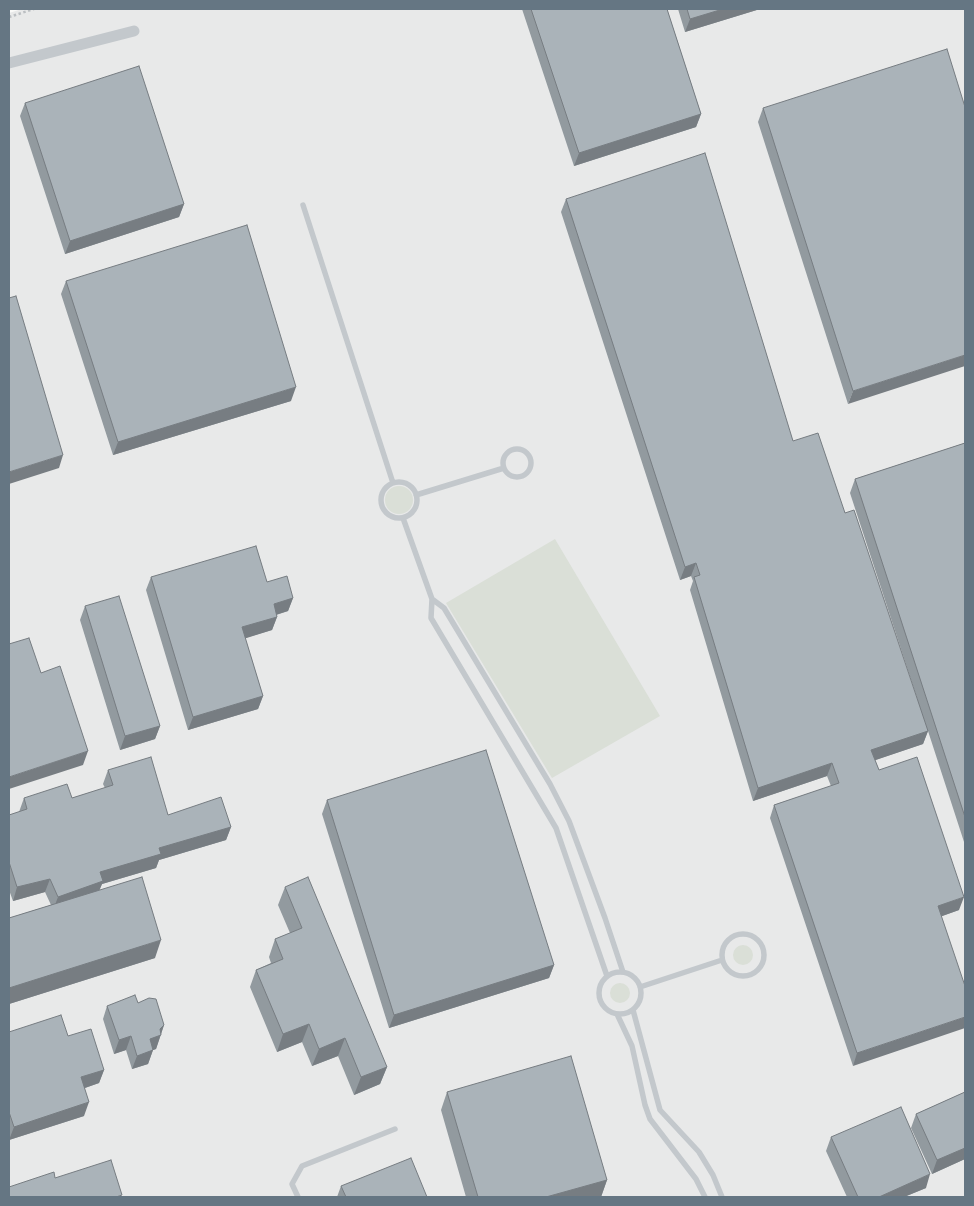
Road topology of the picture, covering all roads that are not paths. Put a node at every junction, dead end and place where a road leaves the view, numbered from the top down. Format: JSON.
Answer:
{"nodes":[{"id":1,"x":134,"y":31,"type":"dead end"},
{"id":2,"x":9,"y":63,"type":"edge"},
{"id":3,"x":303,"y":205,"type":"dead end"},
{"id":4,"x":504,"y":468,"type":"junction"},
{"id":5,"x":393,"y":483,"type":"junction"},
{"id":6,"x":416,"y":495,"type":"junction"},
{"id":7,"x":403,"y":518,"type":"junction"},
{"id":8,"x":432,"y":599,"type":"junction"},
{"id":9,"x":722,"y":960,"type":"junction"},
{"id":10,"x":623,"y":972,"type":"junction"},
{"id":11,"x":607,"y":976,"type":"junction"},
{"id":12,"x":640,"y":987,"type":"junction"},
{"id":13,"x":633,"y":1010,"type":"junction"},
{"id":14,"x":617,"y":1014,"type":"junction"},
{"id":15,"x":395,"y":1129,"type":"dead end"},
{"id":16,"x":298,"y":1197,"type":"edge"},
{"id":17,"x":705,"y":1197,"type":"edge"},
{"id":18,"x":722,"y":1197,"type":"edge"}],
"edges":[{"from":1,"to":2,"type":"street"},
{"from":3,"to":5,"type":"lane"},
{"from":4,"to":4,"type":"lane"},
{"from":4,"to":6,"type":"lane"},
{"from":5,"to":6,"type":"lane"},
{"from":5,"to":7,"type":"lane"},
{"from":6,"to":7,"type":"lane"},
{"from":7,"to":8,"type":"lane"},
{"from":8,"to":10,"type":"lane"},
{"from":8,"to":11,"type":"lane"},
{"from":9,"to":9,"type":"lane"},
{"from":9,"to":12,"type":"lane"},
{"from":10,"to":11,"type":"lane"},
{"from":10,"to":12,"type":"lane"},
{"from":11,"to":14,"type":"lane"},
{"from":12,"to":13,"type":"lane"},
{"from":13,"to":14,"type":"lane"},
{"from":13,"to":18,"type":"lane"},
{"from":14,"to":17,"type":"lane"},
{"from":15,"to":16,"type":"lane"}]}
